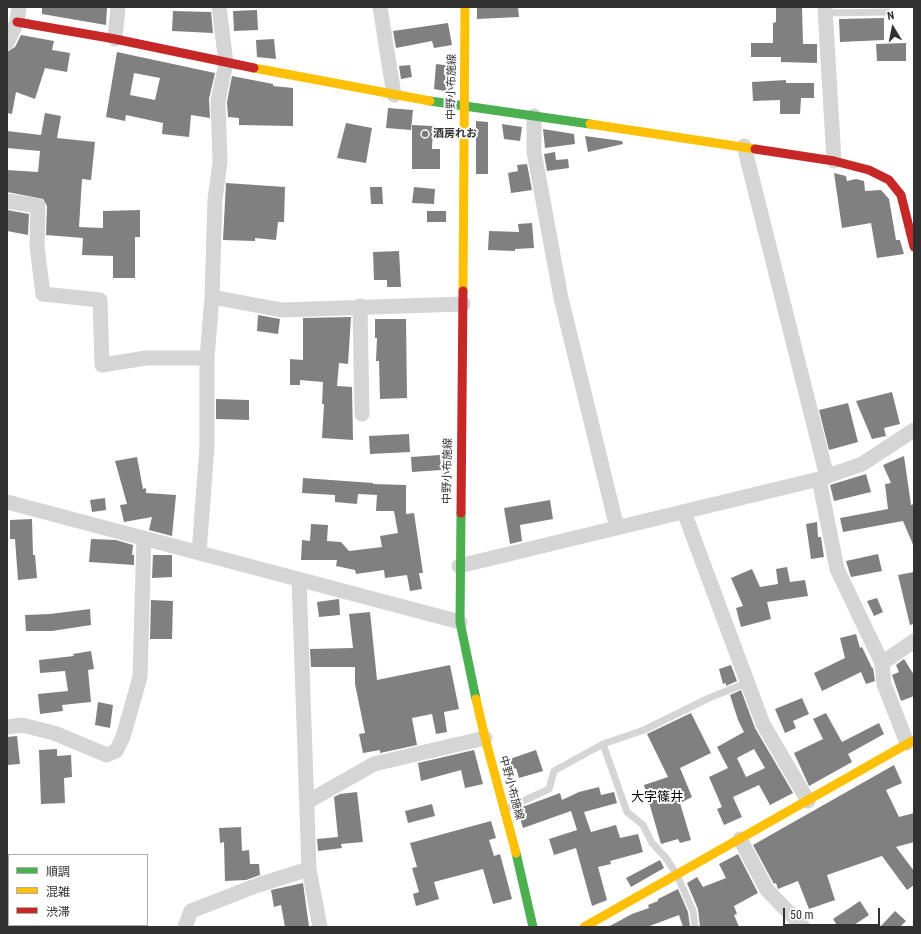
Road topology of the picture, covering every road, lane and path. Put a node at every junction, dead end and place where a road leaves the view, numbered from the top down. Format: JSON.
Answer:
{"nodes":[{"id":1,"x":19,"y":7,"type":"edge"},
{"id":2,"x":118,"y":7,"type":"edge"},
{"id":3,"x":220,"y":7,"type":"edge"},
{"id":4,"x":380,"y":7,"type":"edge"},
{"id":5,"x":465,"y":7,"type":"edge"},
{"id":6,"x":825,"y":10,"type":"edge"},
{"id":7,"x":888,"y":12,"type":"dead end"},
{"id":8,"x":18,"y":22,"type":"junction"},
{"id":9,"x":115,"y":40,"type":"junction"},
{"id":10,"x":7,"y":42,"type":"edge"},
{"id":11,"x":226,"y":63,"type":"junction"},
{"id":12,"x":394,"y":95,"type":"junction"},
{"id":13,"x":464,"y":107,"type":"junction"},
{"id":14,"x":534,"y":116,"type":"junction"},
{"id":15,"x":744,"y":146,"type":"junction"},
{"id":16,"x":834,"y":161,"type":"junction"},
{"id":17,"x":7,"y":202,"type":"edge"},
{"id":18,"x":914,"y":247,"type":"edge"},
{"id":19,"x":212,"y":297,"type":"junction"},
{"id":20,"x":462,"y":304,"type":"junction"},
{"id":21,"x":360,"y":306,"type":"junction"},
{"id":22,"x":207,"y":358,"type":"junction"},
{"id":23,"x":362,"y":414,"type":"dead end"},
{"id":24,"x":914,"y":430,"type":"edge"},
{"id":25,"x":823,"y":478,"type":"junction"},
{"id":26,"x":7,"y":502,"type":"edge"},
{"id":27,"x":684,"y":512,"type":"junction"},
{"id":28,"x":617,"y":528,"type":"junction"},
{"id":29,"x":144,"y":538,"type":"junction"},
{"id":30,"x":199,"y":553,"type":"junction"},
{"id":31,"x":459,"y":566,"type":"junction"},
{"id":32,"x":299,"y":579,"type":"junction"},
{"id":33,"x":460,"y":622,"type":"junction"},
{"id":34,"x":914,"y":641,"type":"edge"},
{"id":35,"x":882,"y":663,"type":"junction"},
{"id":36,"x":746,"y":683,"type":"junction"},
{"id":37,"x":7,"y":727,"type":"edge"},
{"id":38,"x":485,"y":738,"type":"junction"},
{"id":39,"x":911,"y":741,"type":"edge"},
{"id":40,"x":603,"y":744,"type":"junction"},
{"id":41,"x":808,"y":801,"type":"junction"},
{"id":42,"x":307,"y":802,"type":"junction"},
{"id":43,"x":504,"y":810,"type":"junction"},
{"id":44,"x":740,"y":839,"type":"junction"},
{"id":45,"x":309,"y":869,"type":"junction"},
{"id":46,"x":677,"y":875,"type":"junction"},
{"id":47,"x":185,"y":927,"type":"edge"},
{"id":48,"x":320,"y":927,"type":"edge"},
{"id":49,"x":533,"y":927,"type":"edge"},
{"id":50,"x":584,"y":927,"type":"edge"},
{"id":51,"x":695,"y":927,"type":"edge"},
{"id":52,"x":803,"y":927,"type":"edge"}],
"edges":[{"from":1,"to":8,"type":"street"},
{"from":2,"to":9,"type":"street"},
{"from":3,"to":11,"type":"street"},
{"from":4,"to":12,"type":"street"},
{"from":5,"to":13,"type":"street","name":"中野小布施線"},
{"from":6,"to":7,"type":"lane"},
{"from":6,"to":16,"type":"street"},
{"from":8,"to":9,"type":"street"},
{"from":8,"to":10,"type":"street"},
{"from":9,"to":11,"type":"street"},
{"from":11,"to":12,"type":"street"},
{"from":11,"to":19,"type":"street"},
{"from":12,"to":13,"type":"street"},
{"from":13,"to":14,"type":"street"},
{"from":13,"to":20,"type":"street","name":"中野小布施線"},
{"from":14,"to":15,"type":"street"},
{"from":14,"to":28,"type":"street"},
{"from":15,"to":16,"type":"street"},
{"from":15,"to":25,"type":"street"},
{"from":16,"to":18,"type":"street"},
{"from":17,"to":22,"type":"street"},
{"from":19,"to":21,"type":"street"},
{"from":19,"to":22,"type":"street"},
{"from":20,"to":21,"type":"street"},
{"from":20,"to":31,"type":"street","name":"中野小布施線"},
{"from":21,"to":23,"type":"street"},
{"from":22,"to":30,"type":"street"},
{"from":24,"to":25,"type":"street"},
{"from":25,"to":27,"type":"street"},
{"from":25,"to":35,"type":"street"},
{"from":26,"to":29,"type":"street"},
{"from":27,"to":28,"type":"street"},
{"from":27,"to":36,"type":"street"},
{"from":28,"to":31,"type":"street"},
{"from":29,"to":30,"type":"street"},
{"from":29,"to":37,"type":"street"},
{"from":30,"to":32,"type":"street"},
{"from":31,"to":33,"type":"street","name":"中野小布施線"},
{"from":32,"to":33,"type":"street"},
{"from":32,"to":42,"type":"street"},
{"from":33,"to":38,"type":"street","name":"中野小布施線"},
{"from":34,"to":35,"type":"street"},
{"from":35,"to":39,"type":"street"},
{"from":36,"to":40,"type":"lane"},
{"from":36,"to":41,"type":"street"},
{"from":38,"to":42,"type":"street"},
{"from":38,"to":43,"type":"street","name":"中野小布施線"},
{"from":39,"to":41,"type":"street"},
{"from":40,"to":43,"type":"lane"},
{"from":40,"to":46,"type":"lane"},
{"from":41,"to":44,"type":"street"},
{"from":42,"to":45,"type":"street"},
{"from":43,"to":49,"type":"street","name":"中野小布施線"},
{"from":44,"to":46,"type":"street"},
{"from":44,"to":52,"type":"street"},
{"from":45,"to":47,"type":"street"},
{"from":45,"to":48,"type":"street"},
{"from":46,"to":50,"type":"street"},
{"from":46,"to":51,"type":"lane"}]}
